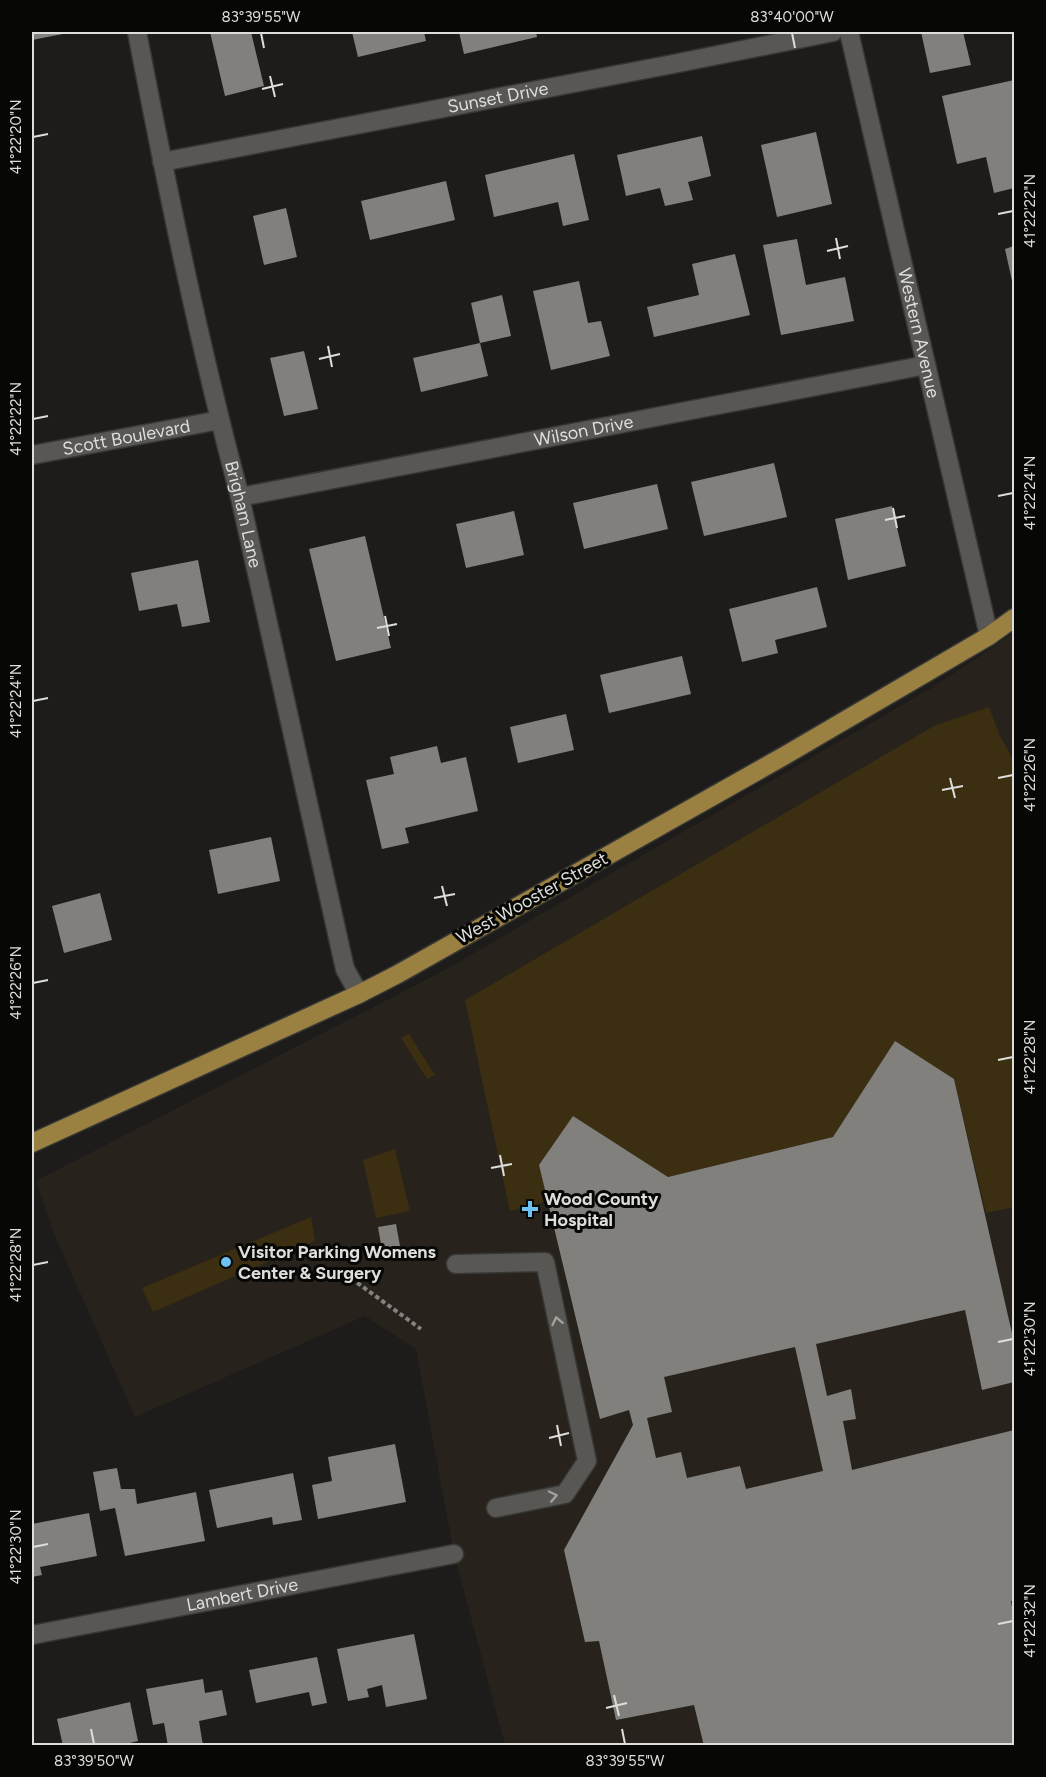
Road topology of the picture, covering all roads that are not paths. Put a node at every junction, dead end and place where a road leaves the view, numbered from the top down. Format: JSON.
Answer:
{"nodes":[{"id":1,"x":137,"y":32,"type":"edge"},
{"id":2,"x":833,"y":32,"type":"edge"},
{"id":3,"x":849,"y":32,"type":"edge"},
{"id":4,"x":162,"y":162,"type":"junction"},
{"id":5,"x":926,"y":365,"type":"junction"},
{"id":6,"x":220,"y":420,"type":"junction"},
{"id":7,"x":32,"y":454,"type":"edge"},
{"id":8,"x":240,"y":497,"type":"junction"},
{"id":9,"x":1014,"y":618,"type":"edge"},
{"id":10,"x":989,"y":636,"type":"junction"},
{"id":11,"x":359,"y":994,"type":"junction"},
{"id":12,"x":32,"y":1143,"type":"edge"},
{"id":13,"x":456,"y":1264,"type":"dead end"},
{"id":14,"x":496,"y":1508,"type":"dead end"},
{"id":15,"x":454,"y":1554,"type":"dead end"},
{"id":16,"x":32,"y":1635,"type":"edge"}],
"edges":[{"from":1,"to":4,"type":"street","name":"Brigham Lane"},
{"from":2,"to":4,"type":"street","name":"Sunset Drive"},
{"from":3,"to":5,"type":"street","name":"Western Avenue"},
{"from":4,"to":6,"type":"street","name":"Brigham Lane"},
{"from":5,"to":8,"type":"street","name":"Wilson Drive"},
{"from":5,"to":10,"type":"street","name":"Western Avenue"},
{"from":6,"to":7,"type":"street","name":"Scott Boulevard"},
{"from":6,"to":8,"type":"street","name":"Brigham Lane"},
{"from":8,"to":11,"type":"street","name":"Brigham Lane"},
{"from":9,"to":10,"type":"main road","name":"West Wooster Street"},
{"from":10,"to":11,"type":"main road","name":"West Wooster Street"},
{"from":11,"to":12,"type":"main road","name":"West Wooster Street"},
{"from":14,"to":13,"type":"street","one_way":true},
{"from":15,"to":16,"type":"street","name":"Lambert Drive"}]}
